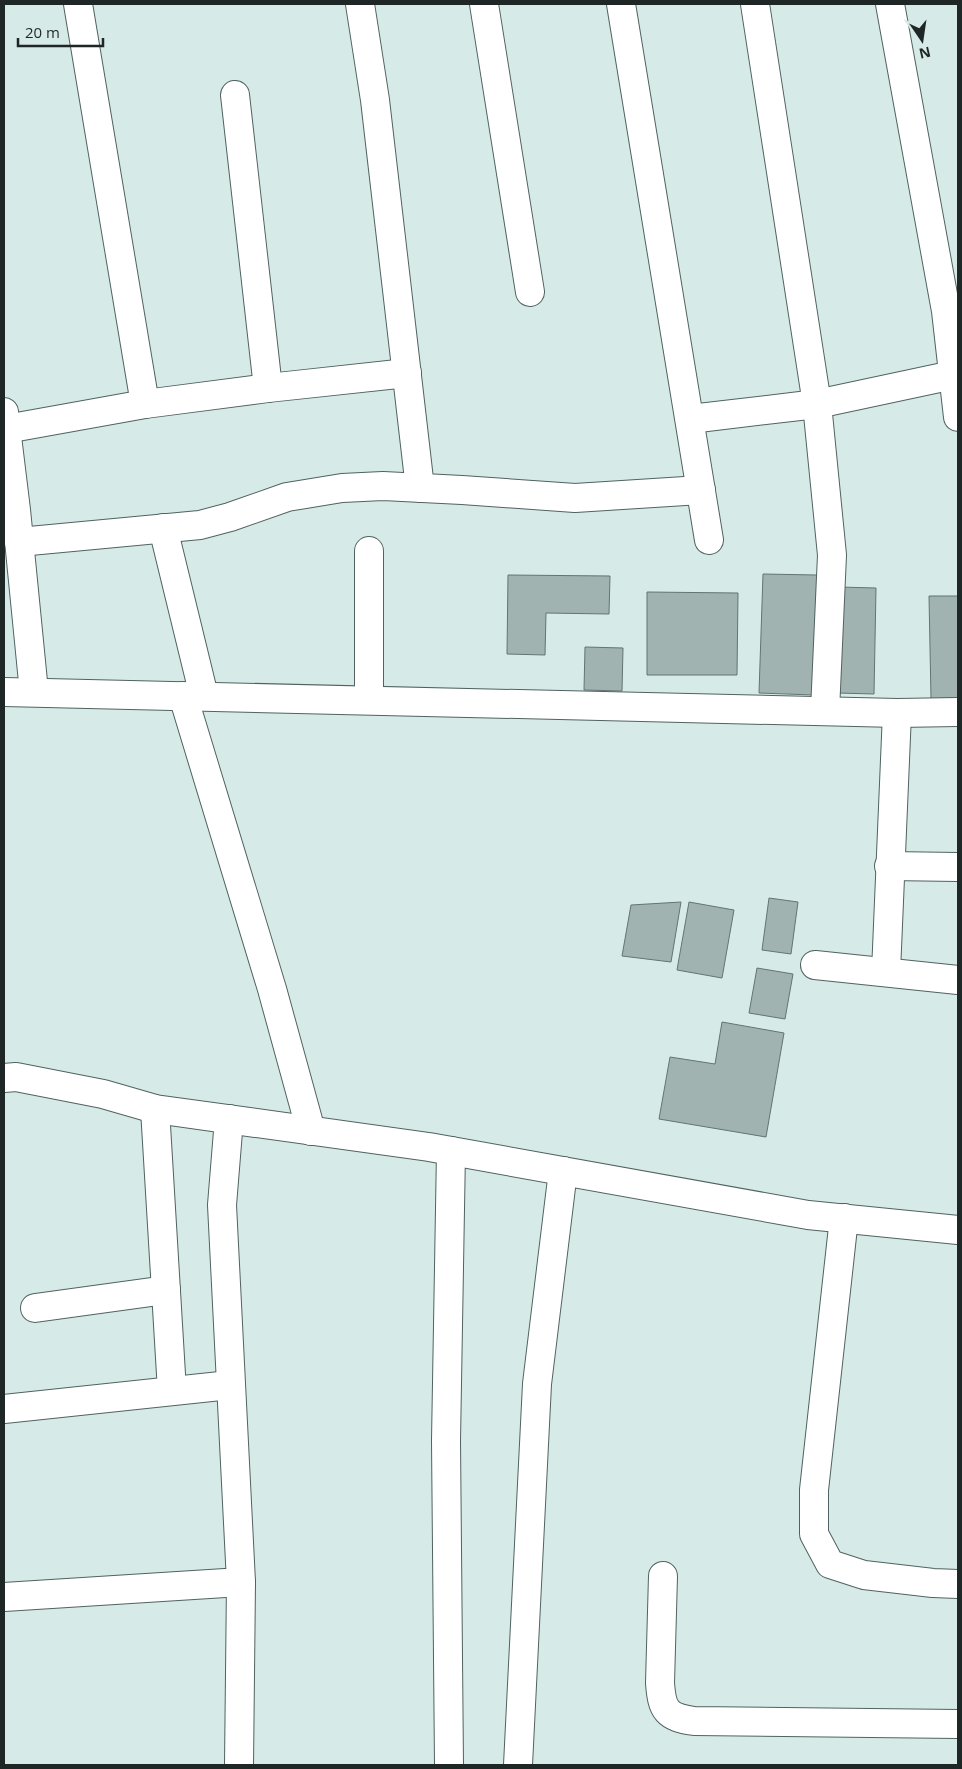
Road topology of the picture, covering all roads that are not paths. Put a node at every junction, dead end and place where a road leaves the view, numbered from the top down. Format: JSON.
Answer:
{"nodes":[{"id":1,"x":78,"y":4,"type":"edge"},
{"id":2,"x":360,"y":4,"type":"edge"},
{"id":3,"x":484,"y":4,"type":"edge"},
{"id":4,"x":621,"y":4,"type":"edge"},
{"id":5,"x":755,"y":4,"type":"edge"},
{"id":6,"x":890,"y":4,"type":"edge"},
{"id":7,"x":235,"y":95,"type":"dead end"},
{"id":8,"x":530,"y":292,"type":"dead end"},
{"id":9,"x":407,"y":373,"type":"junction"},
{"id":10,"x":953,"y":375,"type":"junction"},
{"id":11,"x":268,"y":388,"type":"junction"},
{"id":12,"x":145,"y":404,"type":"junction"},
{"id":13,"x":817,"y":404,"type":"junction"},
{"id":14,"x":958,"y":417,"type":"edge"},
{"id":15,"x":690,"y":419,"type":"junction"},
{"id":16,"x":5,"y":420,"type":"edge"},
{"id":17,"x":420,"y":488,"type":"junction"},
{"id":18,"x":701,"y":490,"type":"junction"},
{"id":19,"x":163,"y":528,"type":"junction"},
{"id":20,"x":709,"y":540,"type":"dead end"},
{"id":21,"x":19,"y":542,"type":"junction"},
{"id":22,"x":369,"y":551,"type":"dead end"},
{"id":23,"x":4,"y":692,"type":"edge"},
{"id":24,"x":34,"y":692,"type":"junction"},
{"id":25,"x":194,"y":696,"type":"junction"},
{"id":26,"x":369,"y":700,"type":"junction"},
{"id":27,"x":825,"y":712,"type":"junction"},
{"id":28,"x":958,"y":712,"type":"edge"},
{"id":29,"x":897,"y":713,"type":"junction"},
{"id":30,"x":889,"y":866,"type":"junction"},
{"id":31,"x":958,"y":867,"type":"edge"},
{"id":32,"x":815,"y":965,"type":"dead end"},
{"id":33,"x":886,"y":972,"type":"junction"},
{"id":34,"x":958,"y":980,"type":"edge"},
{"id":35,"x":4,"y":1078,"type":"edge"},
{"id":36,"x":155,"y":1109,"type":"junction"},
{"id":37,"x":229,"y":1119,"type":"junction"},
{"id":38,"x":311,"y":1130,"type":"junction"},
{"id":39,"x":451,"y":1151,"type":"junction"},
{"id":40,"x":563,"y":1171,"type":"junction"},
{"id":41,"x":844,"y":1218,"type":"junction"},
{"id":42,"x":958,"y":1230,"type":"edge"},
{"id":43,"x":166,"y":1290,"type":"junction"},
{"id":44,"x":35,"y":1308,"type":"dead end"},
{"id":45,"x":230,"y":1385,"type":"junction"},
{"id":46,"x":172,"y":1391,"type":"junction"},
{"id":47,"x":4,"y":1409,"type":"edge"},
{"id":48,"x":663,"y":1576,"type":"dead end"},
{"id":49,"x":241,"y":1582,"type":"junction"},
{"id":50,"x":958,"y":1584,"type":"edge"},
{"id":51,"x":4,"y":1598,"type":"edge"},
{"id":52,"x":958,"y":1724,"type":"edge"},
{"id":53,"x":239,"y":1765,"type":"edge"},
{"id":54,"x":449,"y":1765,"type":"edge"},
{"id":55,"x":518,"y":1765,"type":"edge"}],
"edges":[{"from":1,"to":12,"type":"street"},
{"from":2,"to":9,"type":"street"},
{"from":3,"to":8,"type":"street"},
{"from":4,"to":15,"type":"street"},
{"from":5,"to":13,"type":"street"},
{"from":6,"to":10,"type":"street"},
{"from":7,"to":11,"type":"street"},
{"from":9,"to":11,"type":"street"},
{"from":9,"to":17,"type":"street"},
{"from":10,"to":13,"type":"street"},
{"from":10,"to":14,"type":"street"},
{"from":11,"to":12,"type":"street"},
{"from":12,"to":16,"type":"street"},
{"from":13,"to":15,"type":"street"},
{"from":13,"to":27,"type":"street"},
{"from":15,"to":18,"type":"street"},
{"from":16,"to":21,"type":"street"},
{"from":17,"to":18,"type":"street"},
{"from":17,"to":19,"type":"street"},
{"from":18,"to":20,"type":"street"},
{"from":19,"to":21,"type":"street"},
{"from":19,"to":25,"type":"street"},
{"from":21,"to":24,"type":"street"},
{"from":22,"to":26,"type":"street"},
{"from":23,"to":24,"type":"street"},
{"from":24,"to":25,"type":"street"},
{"from":25,"to":26,"type":"street"},
{"from":25,"to":38,"type":"street"},
{"from":26,"to":27,"type":"street"},
{"from":27,"to":29,"type":"street"},
{"from":28,"to":29,"type":"street"},
{"from":29,"to":30,"type":"street"},
{"from":30,"to":31,"type":"street"},
{"from":30,"to":33,"type":"street"},
{"from":32,"to":33,"type":"street"},
{"from":33,"to":34,"type":"street"},
{"from":35,"to":36,"type":"street"},
{"from":36,"to":37,"type":"street"},
{"from":36,"to":43,"type":"street"},
{"from":37,"to":38,"type":"street"},
{"from":37,"to":45,"type":"street"},
{"from":38,"to":39,"type":"street"},
{"from":39,"to":40,"type":"street"},
{"from":39,"to":54,"type":"street"},
{"from":40,"to":41,"type":"street"},
{"from":40,"to":55,"type":"street"},
{"from":41,"to":42,"type":"street"},
{"from":41,"to":50,"type":"street"},
{"from":43,"to":44,"type":"street"},
{"from":43,"to":46,"type":"street"},
{"from":45,"to":46,"type":"street"},
{"from":45,"to":49,"type":"street"},
{"from":46,"to":47,"type":"street"},
{"from":48,"to":52,"type":"street"},
{"from":49,"to":51,"type":"street"},
{"from":49,"to":53,"type":"street"}]}
